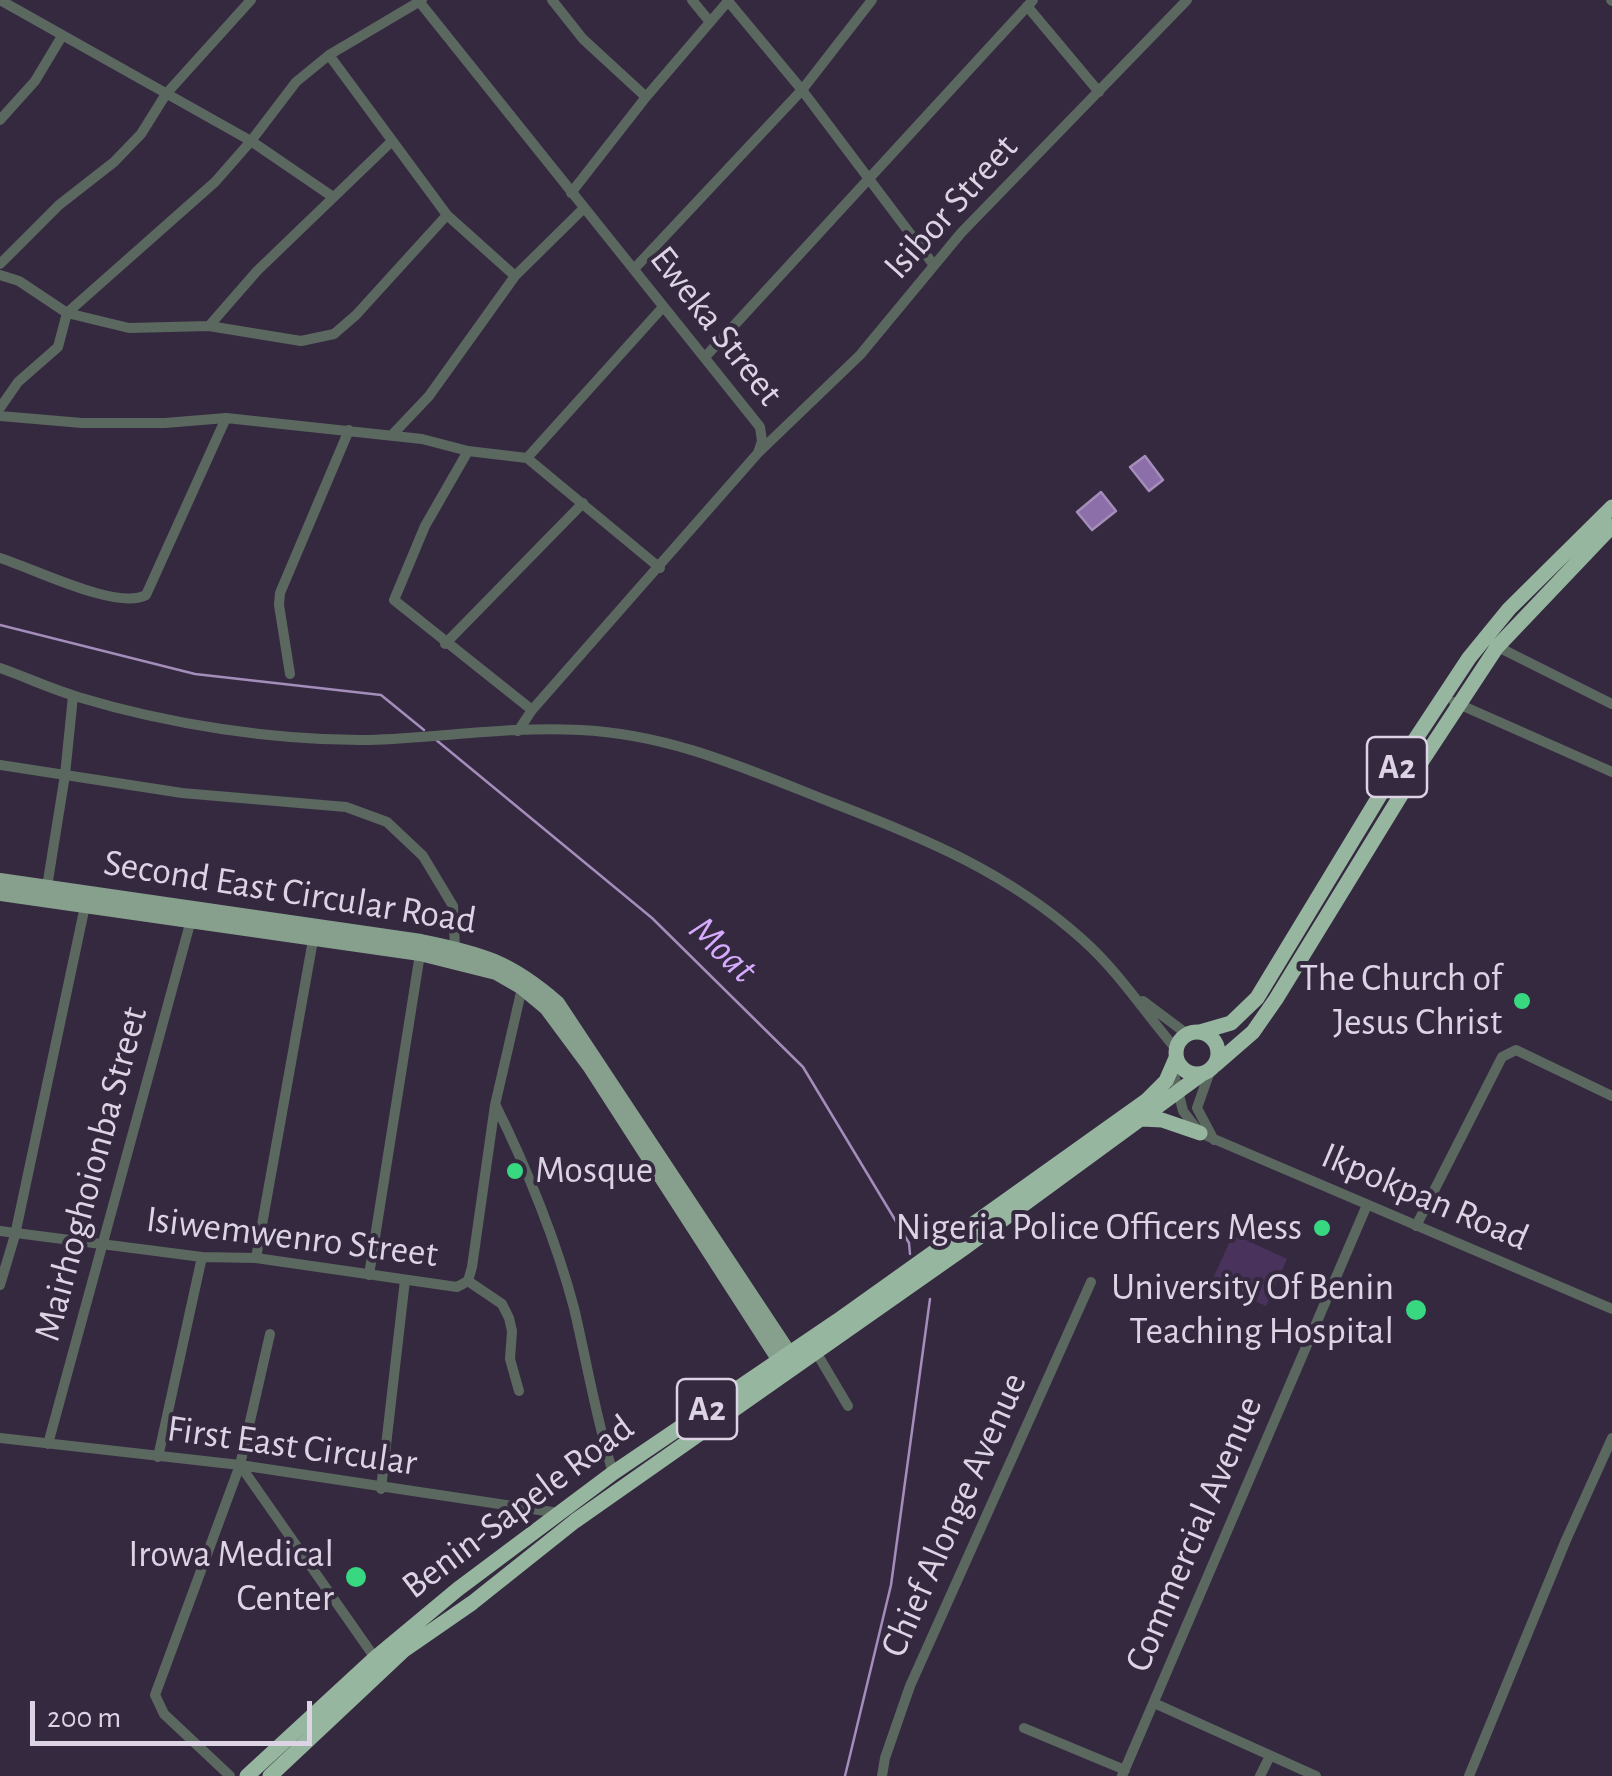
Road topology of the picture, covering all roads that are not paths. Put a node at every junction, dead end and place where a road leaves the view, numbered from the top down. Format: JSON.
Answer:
{"nodes":[{"id":1,"x":0,"y":0,"type":"edge"},
{"id":2,"x":250,"y":0,"type":"edge"},
{"id":3,"x":420,"y":0,"type":"edge"},
{"id":4,"x":552,"y":0,"type":"edge"},
{"id":5,"x":692,"y":0,"type":"edge"},
{"id":6,"x":728,"y":0,"type":"edge"},
{"id":7,"x":872,"y":0,"type":"edge"},
{"id":8,"x":1187,"y":0,"type":"edge"},
{"id":9,"x":1030,"y":3,"type":"edge"},
{"id":10,"x":710,"y":22,"type":"junction"},
{"id":11,"x":62,"y":36,"type":"junction"},
{"id":12,"x":329,"y":55,"type":"junction"},
{"id":13,"x":802,"y":90,"type":"junction"},
{"id":14,"x":1099,"y":92,"type":"junction"},
{"id":15,"x":166,"y":94,"type":"junction"},
{"id":16,"x":646,"y":97,"type":"junction"},
{"id":17,"x":0,"y":120,"type":"edge"},
{"id":18,"x":252,"y":141,"type":"junction"},
{"id":19,"x":392,"y":141,"type":"junction"},
{"id":20,"x":866,"y":178,"type":"junction"},
{"id":21,"x":571,"y":193,"type":"junction"},
{"id":22,"x":332,"y":198,"type":"junction"},
{"id":23,"x":583,"y":209,"type":"junction"},
{"id":24,"x":447,"y":215,"type":"junction"},
{"id":25,"x":0,"y":264,"type":"edge"},
{"id":26,"x":934,"y":264,"type":"junction"},
{"id":27,"x":634,"y":270,"type":"junction"},
{"id":28,"x":0,"y":274,"type":"edge"},
{"id":29,"x":515,"y":276,"type":"junction"},
{"id":30,"x":663,"y":306,"type":"junction"},
{"id":31,"x":67,"y":313,"type":"junction"},
{"id":32,"x":209,"y":326,"type":"junction"},
{"id":33,"x":706,"y":356,"type":"junction"},
{"id":34,"x":0,"y":408,"type":"edge"},
{"id":35,"x":0,"y":416,"type":"edge"},
{"id":36,"x":226,"y":418,"type":"junction"},
{"id":37,"x":349,"y":430,"type":"junction"},
{"id":38,"x":392,"y":436,"type":"junction"},
{"id":39,"x":468,"y":451,"type":"junction"},
{"id":40,"x":758,"y":453,"type":"junction"},
{"id":41,"x":527,"y":458,"type":"junction"},
{"id":42,"x":583,"y":502,"type":"junction"},
{"id":43,"x":1612,"y":507,"type":"edge"},
{"id":44,"x":1612,"y":527,"type":"edge"},
{"id":45,"x":0,"y":558,"type":"edge"},
{"id":46,"x":660,"y":568,"type":"junction"},
{"id":47,"x":1491,"y":643,"type":"junction"},
{"id":48,"x":446,"y":644,"type":"junction"},
{"id":49,"x":0,"y":668,"type":"edge"},
{"id":50,"x":290,"y":674,"type":"dead end"},
{"id":51,"x":73,"y":696,"type":"junction"},
{"id":52,"x":1451,"y":700,"type":"junction"},
{"id":53,"x":1612,"y":704,"type":"edge"},
{"id":54,"x":532,"y":710,"type":"junction"},
{"id":55,"x":518,"y":731,"type":"junction"},
{"id":56,"x":0,"y":766,"type":"edge"},
{"id":57,"x":1612,"y":772,"type":"edge"},
{"id":58,"x":64,"y":775,"type":"junction"},
{"id":59,"x":0,"y":880,"type":"edge"},
{"id":60,"x":0,"y":894,"type":"edge"},
{"id":61,"x":46,"y":894,"type":"junction"},
{"id":62,"x":85,"y":906,"type":"junction"},
{"id":63,"x":190,"y":920,"type":"junction"},
{"id":64,"x":313,"y":940,"type":"junction"},
{"id":65,"x":455,"y":948,"type":"junction"},
{"id":66,"x":420,"y":954,"type":"junction"},
{"id":67,"x":522,"y":988,"type":"junction"},
{"id":68,"x":1138,"y":998,"type":"junction"},
{"id":69,"x":1193,"y":1033,"type":"junction"},
{"id":70,"x":1175,"y":1059,"type":"junction"},
{"id":71,"x":1209,"y":1070,"type":"junction"},
{"id":72,"x":1178,"y":1094,"type":"junction"},
{"id":73,"x":1612,"y":1096,"type":"edge"},
{"id":74,"x":495,"y":1106,"type":"junction"},
{"id":75,"x":1142,"y":1119,"type":"junction"},
{"id":76,"x":1208,"y":1137,"type":"junction"},
{"id":77,"x":1367,"y":1204,"type":"junction"},
{"id":78,"x":1416,"y":1226,"type":"junction"},
{"id":79,"x":0,"y":1231,"type":"edge"},
{"id":80,"x":15,"y":1235,"type":"junction"},
{"id":81,"x":104,"y":1244,"type":"junction"},
{"id":82,"x":202,"y":1257,"type":"junction"},
{"id":83,"x":256,"y":1258,"type":"junction"},
{"id":84,"x":369,"y":1275,"type":"junction"},
{"id":85,"x":406,"y":1280,"type":"junction"},
{"id":86,"x":468,"y":1281,"type":"junction"},
{"id":87,"x":1091,"y":1282,"type":"dead end"},
{"id":88,"x":0,"y":1285,"type":"edge"},
{"id":89,"x":1612,"y":1308,"type":"edge"},
{"id":90,"x":270,"y":1334,"type":"dead end"},
{"id":91,"x":816,"y":1352,"type":"junction"},
{"id":92,"x":783,"y":1356,"type":"junction"},
{"id":93,"x":519,"y":1390,"type":"dead end"},
{"id":94,"x":848,"y":1406,"type":"dead end"},
{"id":95,"x":0,"y":1438,"type":"edge"},
{"id":96,"x":1612,"y":1438,"type":"edge"},
{"id":97,"x":48,"y":1444,"type":"junction"},
{"id":98,"x":158,"y":1457,"type":"junction"},
{"id":99,"x":240,"y":1465,"type":"junction"},
{"id":100,"x":613,"y":1473,"type":"junction"},
{"id":101,"x":381,"y":1489,"type":"junction"},
{"id":102,"x":569,"y":1517,"type":"junction"},
{"id":103,"x":375,"y":1658,"type":"junction"},
{"id":104,"x":1154,"y":1703,"type":"junction"},
{"id":105,"x":1024,"y":1728,"type":"dead end"},
{"id":106,"x":1270,"y":1756,"type":"junction"},
{"id":107,"x":1123,"y":1773,"type":"edge"},
{"id":108,"x":230,"y":1776,"type":"edge"},
{"id":109,"x":247,"y":1776,"type":"edge"},
{"id":110,"x":270,"y":1776,"type":"edge"},
{"id":111,"x":882,"y":1776,"type":"edge"},
{"id":112,"x":1260,"y":1776,"type":"edge"},
{"id":113,"x":1316,"y":1776,"type":"edge"},
{"id":114,"x":1469,"y":1776,"type":"edge"}],
"edges":[{"from":1,"to":11,"type":"street"},
{"from":2,"to":15,"type":"street"},
{"from":3,"to":12,"type":"street"},
{"from":3,"to":21,"type":"street","name":"Eweka Street"},
{"from":4,"to":16,"type":"street"},
{"from":5,"to":10,"type":"street"},
{"from":6,"to":10,"type":"street"},
{"from":6,"to":13,"type":"street"},
{"from":7,"to":13,"type":"street"},
{"from":8,"to":14,"type":"street","name":"Isibor Street"},
{"from":9,"to":14,"type":"street"},
{"from":9,"to":20,"type":"street"},
{"from":10,"to":16,"type":"street"},
{"from":11,"to":15,"type":"street"},
{"from":11,"to":17,"type":"street"},
{"from":12,"to":18,"type":"street"},
{"from":12,"to":19,"type":"street"},
{"from":13,"to":20,"type":"street"},
{"from":13,"to":27,"type":"street"},
{"from":14,"to":26,"type":"street","name":"Isibor Street"},
{"from":15,"to":18,"type":"street"},
{"from":15,"to":25,"type":"street"},
{"from":16,"to":21,"type":"street"},
{"from":18,"to":22,"type":"street"},
{"from":18,"to":31,"type":"street"},
{"from":19,"to":22,"type":"street"},
{"from":19,"to":24,"type":"street"},
{"from":20,"to":26,"type":"street"},
{"from":20,"to":33,"type":"street"},
{"from":21,"to":23,"type":"street","name":"Eweka Street"},
{"from":22,"to":32,"type":"street"},
{"from":23,"to":27,"type":"street","name":"Eweka Street"},
{"from":23,"to":29,"type":"street"},
{"from":24,"to":29,"type":"street"},
{"from":24,"to":32,"type":"street"},
{"from":26,"to":40,"type":"street","name":"Isibor Street"},
{"from":27,"to":30,"type":"street","name":"Eweka Street"},
{"from":28,"to":31,"type":"street"},
{"from":29,"to":38,"type":"street"},
{"from":30,"to":33,"type":"street","name":"Eweka Street"},
{"from":30,"to":41,"type":"street"},
{"from":31,"to":32,"type":"street"},
{"from":31,"to":34,"type":"street"},
{"from":33,"to":40,"type":"street","name":"Eweka Street"},
{"from":35,"to":36,"type":"street"},
{"from":36,"to":37,"type":"street"},
{"from":36,"to":45,"type":"street"},
{"from":37,"to":38,"type":"street"},
{"from":37,"to":50,"type":"street"},
{"from":38,"to":39,"type":"street"},
{"from":39,"to":41,"type":"street"},
{"from":39,"to":48,"type":"street"},
{"from":40,"to":46,"type":"street","name":"Eweka Street"},
{"from":41,"to":42,"type":"street"},
{"from":42,"to":46,"type":"street"},
{"from":42,"to":48,"type":"street"},
{"from":43,"to":47,"type":"highway","number":"A2"},
{"from":44,"to":47,"type":"highway","number":"A2"},
{"from":46,"to":54,"type":"street","name":"Eweka Street"},
{"from":47,"to":52,"type":"highway","number":"A2"},
{"from":47,"to":53,"type":"street"},
{"from":48,"to":54,"type":"street"},
{"from":49,"to":51,"type":"street"},
{"from":51,"to":55,"type":"street"},
{"from":51,"to":58,"type":"street"},
{"from":52,"to":57,"type":"street"},
{"from":52,"to":69,"type":"highway","number":"A2"},
{"from":52,"to":71,"type":"highway","number":"A2"},
{"from":54,"to":55,"type":"street","name":"Eweka Street"},
{"from":55,"to":68,"type":"street"},
{"from":56,"to":58,"type":"street"},
{"from":58,"to":61,"type":"street"},
{"from":58,"to":65,"type":"street"},
{"from":59,"to":61,"type":"main road","name":"Second East Circular Road"},
{"from":60,"to":61,"type":"main road","name":"Second East Circular Road"},
{"from":61,"to":62,"type":"main road","name":"Second East Circular Road"},
{"from":61,"to":65,"type":"main road","name":"Second East Circular Road"},
{"from":62,"to":63,"type":"main road","name":"Second East Circular Road"},
{"from":62,"to":80,"type":"street"},
{"from":63,"to":64,"type":"main road","name":"Second East Circular Road"},
{"from":63,"to":81,"type":"street","name":"Mairhoghoionba Street"},
{"from":64,"to":66,"type":"main road","name":"Second East Circular Road"},
{"from":64,"to":83,"type":"street"},
{"from":65,"to":92,"type":"main road","name":"Second East Circular Road"},
{"from":66,"to":67,"type":"main road","name":"Second East Circular Road"},
{"from":66,"to":84,"type":"street"},
{"from":67,"to":74,"type":"street"},
{"from":67,"to":92,"type":"main road","name":"Second East Circular Road"},
{"from":68,"to":69,"type":"street"},
{"from":68,"to":70,"type":"street"},
{"from":69,"to":70,"type":"highway","number":"A2"},
{"from":69,"to":71,"type":"highway"},
{"from":70,"to":71,"type":"highway"},
{"from":70,"to":72,"type":"street"},
{"from":70,"to":92,"type":"highway","name":"Benin-Sapele Road","number":"A2"},
{"from":71,"to":72,"type":"highway","name":"Benin-Sapele Road","number":"A2"},
{"from":71,"to":76,"type":"street"},
{"from":72,"to":75,"type":"highway","name":"Benin-Sapele Road","number":"A2"},
{"from":72,"to":76,"type":"street"},
{"from":73,"to":78,"type":"street"},
{"from":74,"to":86,"type":"street"},
{"from":74,"to":100,"type":"street"},
{"from":75,"to":76,"type":"highway"},
{"from":75,"to":91,"type":"highway","name":"Benin-Sapele Road","number":"A2"},
{"from":76,"to":77,"type":"street","name":"Ikpokpan Road"},
{"from":77,"to":78,"type":"street","name":"Ikpokpan Road"},
{"from":77,"to":104,"type":"street","name":"Commercial Avenue"},
{"from":78,"to":89,"type":"street","name":"Ikpokpan Road"},
{"from":79,"to":80,"type":"street","name":"Isiwemwenro Street"},
{"from":80,"to":81,"type":"street","name":"Isiwemwenro Street"},
{"from":80,"to":88,"type":"street"},
{"from":81,"to":82,"type":"street","name":"Isiwemwenro Street"},
{"from":81,"to":97,"type":"street","name":"Mairhoghoionba Street"},
{"from":82,"to":83,"type":"street","name":"Isiwemwenro Street"},
{"from":82,"to":98,"type":"street"},
{"from":83,"to":84,"type":"street","name":"Isiwemwenro Street"},
{"from":84,"to":85,"type":"street","name":"Isiwemwenro Street"},
{"from":85,"to":86,"type":"street","name":"Isiwemwenro Street"},
{"from":85,"to":101,"type":"street"},
{"from":86,"to":93,"type":"street"},
{"from":87,"to":111,"type":"street","name":"Chief Alonge Avenue"},
{"from":90,"to":99,"type":"street"},
{"from":91,"to":94,"type":"street"},
{"from":91,"to":102,"type":"highway","name":"Benin-Sapele Road","number":"A2"},
{"from":92,"to":100,"type":"highway","name":"Benin-Sapele Road","number":"A2"},
{"from":95,"to":97,"type":"street","name":"First East Circular"},
{"from":96,"to":114,"type":"street"},
{"from":97,"to":98,"type":"street","name":"First East Circular"},
{"from":98,"to":99,"type":"street","name":"First East Circular"},
{"from":99,"to":101,"type":"street","name":"First East Circular"},
{"from":99,"to":103,"type":"street"},
{"from":99,"to":108,"type":"street"},
{"from":100,"to":102,"type":"highway","name":"Benin-Sapele Road","number":"A2"},
{"from":101,"to":102,"type":"street","name":"First East Circular"},
{"from":102,"to":103,"type":"highway","name":"Benin-Sapele Road","number":"A2"},
{"from":102,"to":110,"type":"highway","name":"Benin-Sapele Road","number":"A2"},
{"from":103,"to":109,"type":"highway","name":"Benin-Sapele Road","number":"A2"},
{"from":104,"to":106,"type":"street"},
{"from":104,"to":107,"type":"street","name":"Commercial Avenue"},
{"from":105,"to":107,"type":"street"},
{"from":106,"to":112,"type":"street"},
{"from":106,"to":113,"type":"street"}]}
